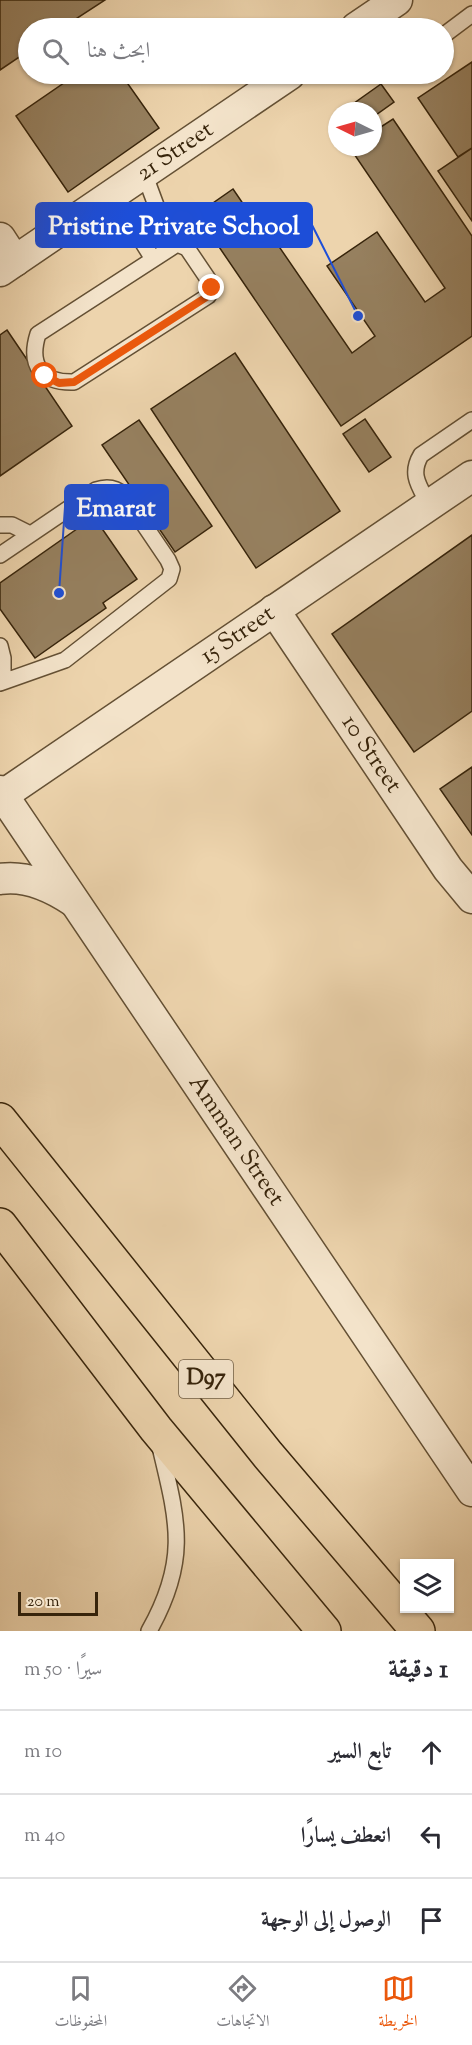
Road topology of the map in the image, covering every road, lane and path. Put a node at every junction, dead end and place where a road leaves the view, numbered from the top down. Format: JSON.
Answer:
{"nodes":[{"id":1,"x":384,"y":4,"type":"edge"},
{"id":2,"x":472,"y":14,"type":"edge"},
{"id":3,"x":368,"y":18,"type":"edge"},
{"id":4,"x":454,"y":28,"type":"edge"},
{"id":5,"x":275,"y":84,"type":"edge"},
{"id":6,"x":144,"y":173,"type":"junction"},
{"id":7,"x":113,"y":195,"type":"junction"},
{"id":8,"x":179,"y":244,"type":"junction"},
{"id":9,"x":5,"y":257,"type":"edge"},
{"id":10,"x":153,"y":259,"type":"junction"},
{"id":11,"x":472,"y":420,"type":"edge"},
{"id":12,"x":472,"y":477,"type":"edge"},
{"id":13,"x":429,"y":505,"type":"junction"},
{"id":14,"x":0,"y":525,"type":"edge"},
{"id":15,"x":30,"y":534,"type":"junction"},
{"id":16,"x":0,"y":555,"type":"edge"},
{"id":17,"x":274,"y":610,"type":"junction"},
{"id":18,"x":0,"y":646,"type":"edge"},
{"id":19,"x":2,"y":682,"type":"edge"},
{"id":20,"x":1,"y":793,"type":"edge"},
{"id":21,"x":0,"y":879,"type":"edge"},
{"id":22,"x":472,"y":898,"type":"edge"},
{"id":23,"x":75,"y":902,"type":"junction"},
{"id":24,"x":0,"y":1120,"type":"edge"},
{"id":25,"x":0,"y":1225,"type":"edge"},
{"id":26,"x":156,"y":1429,"type":"junction"},
{"id":27,"x":472,"y":1491,"type":"edge"},
{"id":28,"x":149,"y":1631,"type":"edge"},
{"id":29,"x":324,"y":1631,"type":"edge"},
{"id":30,"x":418,"y":1631,"type":"edge"}],
"edges":[{"from":1,"to":3,"type":"street"},
{"from":2,"to":4,"type":"lane"},
{"from":5,"to":6,"type":"street","name":"21 Street"},
{"from":6,"to":7,"type":"street","name":"21 Street"},
{"from":6,"to":8,"type":"lane"},
{"from":7,"to":9,"type":"street","name":"21 Street"},
{"from":7,"to":10,"type":"lane"},
{"from":8,"to":10,"type":"lane"},
{"from":8,"to":10,"type":"lane"},
{"from":11,"to":13,"type":"lane"},
{"from":12,"to":13,"type":"street","name":"15 Street"},
{"from":13,"to":17,"type":"street","name":"15 Street"},
{"from":14,"to":15,"type":"lane"},
{"from":15,"to":16,"type":"lane"},
{"from":15,"to":19,"type":"lane"},
{"from":17,"to":20,"type":"street","name":"15 Street"},
{"from":17,"to":22,"type":"street","name":"10 Street"},
{"from":18,"to":19,"type":"lane"},
{"from":20,"to":23,"type":"street","name":"Amman Street"},
{"from":21,"to":23,"type":"street"},
{"from":23,"to":27,"type":"street","name":"Amman Street"},
{"from":24,"to":30,"type":"main road","number":"D97"},
{"from":25,"to":26,"type":"main road"},
{"from":26,"to":28,"type":"lane"},
{"from":26,"to":29,"type":"main road"}]}
